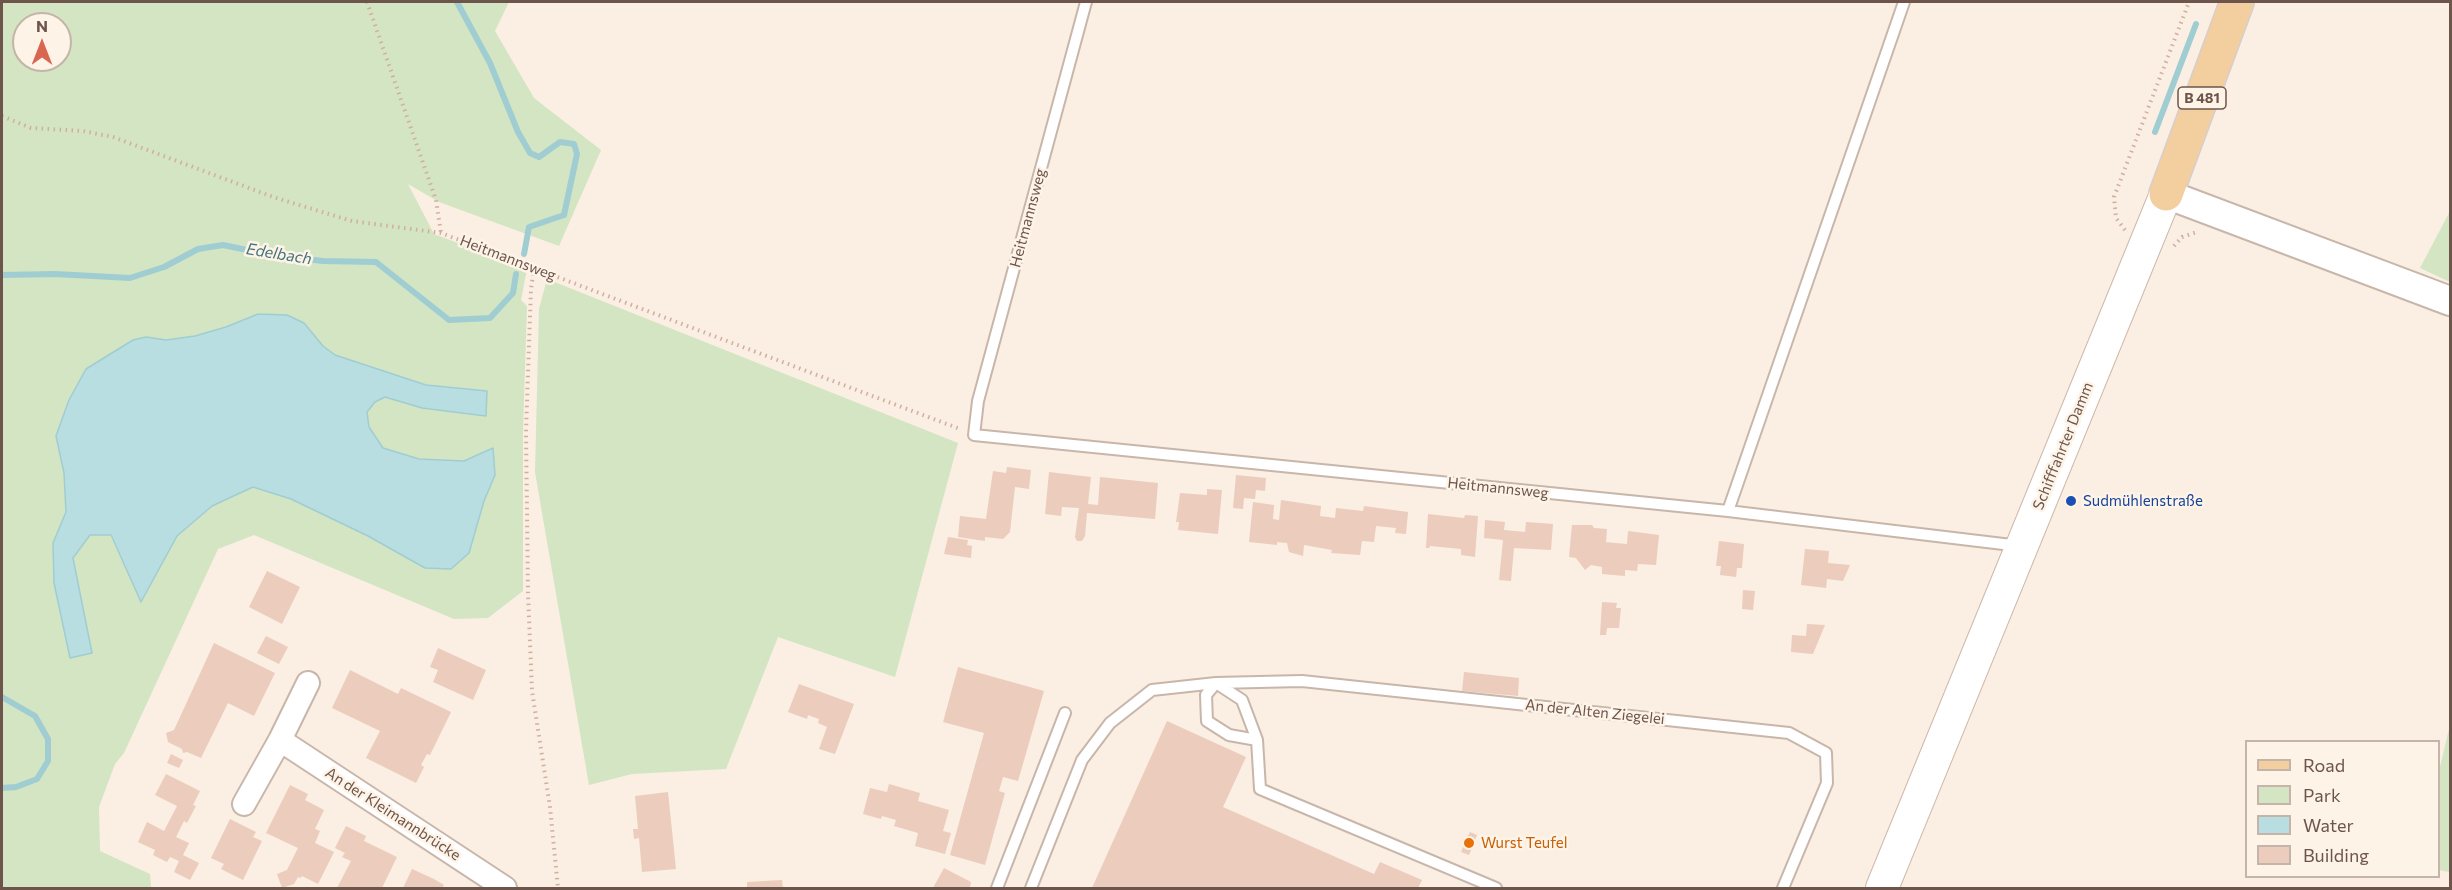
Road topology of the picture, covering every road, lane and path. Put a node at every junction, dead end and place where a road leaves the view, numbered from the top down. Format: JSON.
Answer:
{"nodes":[{"id":1,"x":367,"y":2,"type":"edge"},
{"id":2,"x":1086,"y":2,"type":"edge"},
{"id":3,"x":1904,"y":2,"type":"edge"},
{"id":4,"x":2189,"y":2,"type":"edge"},
{"id":5,"x":2237,"y":2,"type":"edge"},
{"id":6,"x":2,"y":116,"type":"edge"},
{"id":7,"x":2166,"y":194,"type":"junction"},
{"id":8,"x":2128,"y":232,"type":"dead end"},
{"id":9,"x":441,"y":233,"type":"junction"},
{"id":10,"x":534,"y":268,"type":"junction"},
{"id":11,"x":2451,"y":301,"type":"edge"},
{"id":12,"x":974,"y":435,"type":"junction"},
{"id":13,"x":1728,"y":511,"type":"junction"},
{"id":14,"x":2022,"y":546,"type":"junction"},
{"id":15,"x":308,"y":683,"type":"dead end"},
{"id":16,"x":1216,"y":683,"type":"junction"},
{"id":17,"x":1065,"y":713,"type":"dead end"},
{"id":18,"x":280,"y":740,"type":"junction"},
{"id":19,"x":1257,"y":740,"type":"junction"},
{"id":20,"x":244,"y":804,"type":"dead end"},
{"id":21,"x":505,"y":888,"type":"edge"},
{"id":22,"x":558,"y":888,"type":"edge"},
{"id":23,"x":997,"y":888,"type":"edge"},
{"id":24,"x":1031,"y":888,"type":"edge"},
{"id":25,"x":1496,"y":888,"type":"edge"},
{"id":26,"x":1783,"y":888,"type":"edge"},
{"id":27,"x":1882,"y":888,"type":"edge"}],
"edges":[{"from":1,"to":9,"type":"path"},
{"from":2,"to":12,"type":"lane","name":"Heitmannsweg"},
{"from":3,"to":13,"type":"lane"},
{"from":4,"to":8,"type":"path"},
{"from":5,"to":7,"type":"main road","name":"Schifffahrter Damm","number":"B 481"},
{"from":6,"to":9,"type":"path","name":"Heitmannsweg"},
{"from":7,"to":11,"type":"street"},
{"from":7,"to":14,"type":"main road","name":"Schifffahrter Damm"},
{"from":9,"to":10,"type":"path","name":"Heitmannsweg"},
{"from":10,"to":12,"type":"path","name":"Heitmannsweg"},
{"from":10,"to":22,"type":"path"},
{"from":12,"to":13,"type":"lane","name":"Heitmannsweg"},
{"from":13,"to":14,"type":"lane","name":"Heitmannsweg"},
{"from":14,"to":27,"type":"main road","name":"Schifffahrter Damm"},
{"from":15,"to":18,"type":"street"},
{"from":16,"to":19,"type":"lane"},
{"from":16,"to":19,"type":"lane"},
{"from":16,"to":24,"type":"lane","name":"An der Alten Ziegelei"},
{"from":16,"to":26,"type":"lane","name":"An der Alten Ziegelei"},
{"from":17,"to":23,"type":"lane"},
{"from":18,"to":20,"type":"street"},
{"from":18,"to":21,"type":"street","name":"An der Kleimannbrücke"},
{"from":19,"to":25,"type":"lane"}]}
